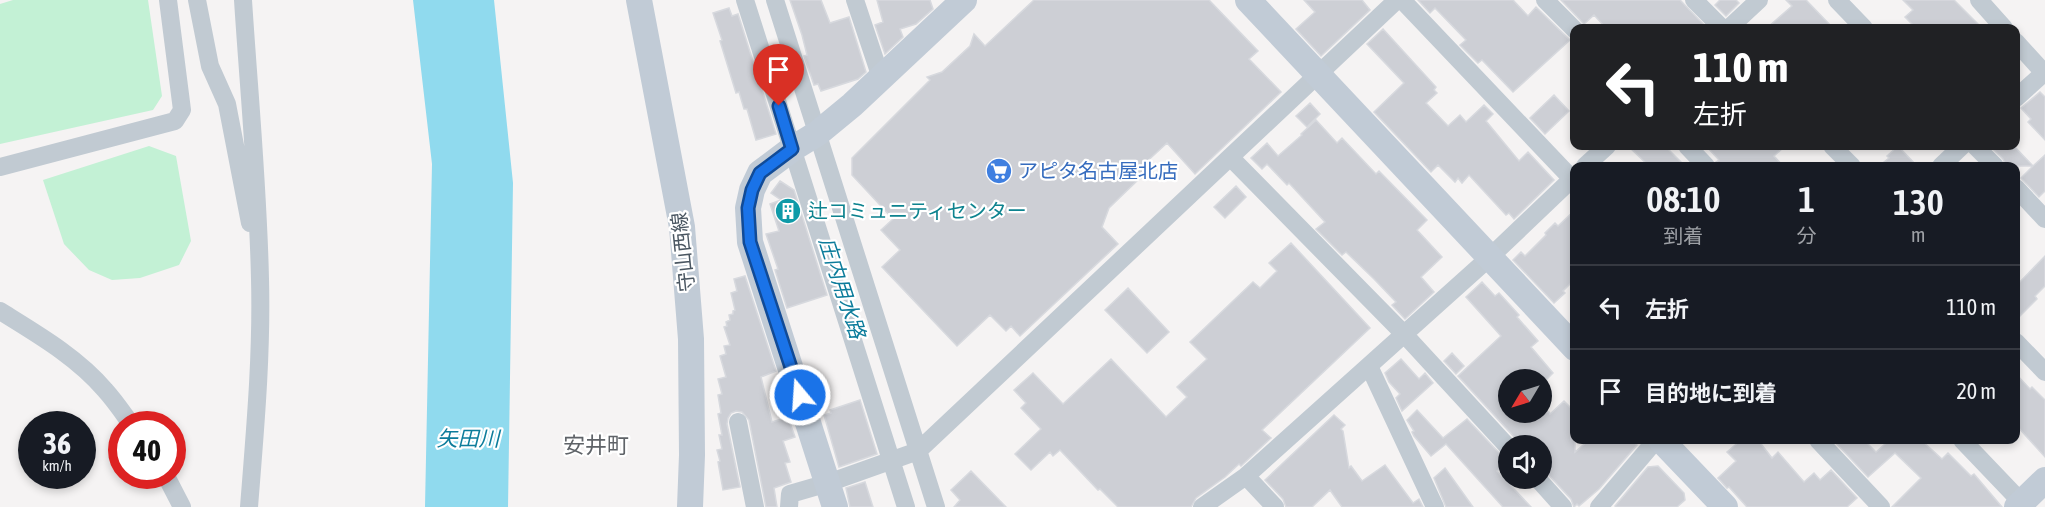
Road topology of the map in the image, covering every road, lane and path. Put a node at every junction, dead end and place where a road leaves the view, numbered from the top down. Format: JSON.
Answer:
{"nodes":[{"id":1,"x":168,"y":0,"type":"edge"},
{"id":2,"x":197,"y":0,"type":"edge"},
{"id":3,"x":243,"y":0,"type":"edge"},
{"id":4,"x":639,"y":0,"type":"edge"},
{"id":5,"x":745,"y":0,"type":"edge"},
{"id":6,"x":775,"y":0,"type":"edge"},
{"id":7,"x":855,"y":0,"type":"edge"},
{"id":8,"x":1248,"y":0,"type":"edge"},
{"id":9,"x":1397,"y":0,"type":"edge"},
{"id":10,"x":1402,"y":0,"type":"edge"},
{"id":11,"x":1545,"y":0,"type":"edge"},
{"id":12,"x":1694,"y":0,"type":"edge"},
{"id":13,"x":1759,"y":0,"type":"edge"},
{"id":14,"x":1837,"y":0,"type":"edge"},
{"id":15,"x":1979,"y":0,"type":"edge"},
{"id":16,"x":957,"y":3,"type":"edge"},
{"id":17,"x":1718,"y":24,"type":"edge"},
{"id":18,"x":1733,"y":24,"type":"edge"},
{"id":19,"x":1860,"y":24,"type":"edge"},
{"id":20,"x":2000,"y":24,"type":"edge"},
{"id":21,"x":1570,"y":25,"type":"edge"},
{"id":22,"x":2020,"y":46,"type":"edge"},
{"id":23,"x":2045,"y":73,"type":"edge"},
{"id":24,"x":1319,"y":75,"type":"junction"},
{"id":25,"x":881,"y":78,"type":"junction"},
{"id":26,"x":2020,"y":95,"type":"edge"},
{"id":27,"x":818,"y":133,"type":"junction"},
{"id":28,"x":792,"y":149,"type":"junction"},
{"id":29,"x":1603,"y":150,"type":"edge"},
{"id":30,"x":1691,"y":150,"type":"edge"},
{"id":31,"x":1836,"y":150,"type":"edge"},
{"id":32,"x":1958,"y":150,"type":"edge"},
{"id":33,"x":1980,"y":150,"type":"edge"},
{"id":34,"x":1231,"y":158,"type":"junction"},
{"id":35,"x":1591,"y":162,"type":"edge"},
{"id":36,"x":1702,"y":162,"type":"edge"},
{"id":37,"x":1848,"y":162,"type":"edge"},
{"id":38,"x":1945,"y":162,"type":"edge"},
{"id":39,"x":1991,"y":162,"type":"edge"},
{"id":40,"x":0,"y":166,"type":"edge"},
{"id":41,"x":1570,"y":169,"type":"edge"},
{"id":42,"x":1570,"y":183,"type":"edge"},
{"id":43,"x":2020,"y":192,"type":"edge"},
{"id":44,"x":2045,"y":219,"type":"edge"},
{"id":45,"x":259,"y":241,"type":"junction"},
{"id":46,"x":1490,"y":257,"type":"junction"},
{"id":47,"x":0,"y":311,"type":"edge"},
{"id":48,"x":1404,"y":334,"type":"junction"},
{"id":49,"x":1570,"y":343,"type":"edge"},
{"id":50,"x":2020,"y":346,"type":"edge"},
{"id":51,"x":1369,"y":366,"type":"junction"},
{"id":52,"x":2045,"y":372,"type":"edge"},
{"id":53,"x":121,"y":411,"type":"edge"},
{"id":54,"x":738,"y":422,"type":"dead end"},
{"id":55,"x":1498,"y":436,"type":"edge"},
{"id":56,"x":1653,"y":444,"type":"edge"},
{"id":57,"x":1665,"y":444,"type":"edge"},
{"id":58,"x":1822,"y":444,"type":"edge"},
{"id":59,"x":1966,"y":444,"type":"edge"},
{"id":60,"x":918,"y":451,"type":"junction"},
{"id":61,"x":892,"y":460,"type":"junction"},
{"id":62,"x":1246,"y":476,"type":"junction"},
{"id":63,"x":2045,"y":480,"type":"edge"},
{"id":64,"x":173,"y":489,"type":"edge"},
{"id":65,"x":1547,"y":489,"type":"edge"},
{"id":66,"x":831,"y":495,"type":"edge"},
{"id":67,"x":2022,"y":505,"type":"edge"},
{"id":68,"x":182,"y":507,"type":"edge"},
{"id":69,"x":249,"y":507,"type":"edge"},
{"id":70,"x":690,"y":507,"type":"edge"},
{"id":71,"x":755,"y":507,"type":"edge"},
{"id":72,"x":789,"y":507,"type":"edge"},
{"id":73,"x":906,"y":507,"type":"edge"},
{"id":74,"x":936,"y":507,"type":"edge"},
{"id":75,"x":1202,"y":507,"type":"edge"},
{"id":76,"x":1275,"y":507,"type":"edge"},
{"id":77,"x":1435,"y":507,"type":"edge"},
{"id":78,"x":1563,"y":507,"type":"edge"},
{"id":79,"x":1599,"y":507,"type":"edge"},
{"id":80,"x":1725,"y":507,"type":"edge"},
{"id":81,"x":1881,"y":507,"type":"edge"}],
"edges":[{"from":1,"to":40,"type":"street"},
{"from":2,"to":45,"type":"street"},
{"from":3,"to":45,"type":"street"},
{"from":4,"to":70,"type":"street","name":"守山西線"},
{"from":5,"to":28,"type":"street"},
{"from":6,"to":27,"type":"street"},
{"from":7,"to":25,"type":"street"},
{"from":8,"to":24,"type":"street"},
{"from":9,"to":24,"type":"street"},
{"from":10,"to":41,"type":"street"},
{"from":11,"to":21,"type":"street"},
{"from":12,"to":17,"type":"street"},
{"from":13,"to":18,"type":"street"},
{"from":14,"to":19,"type":"street"},
{"from":15,"to":20,"type":"street"},
{"from":16,"to":25,"type":"street"},
{"from":22,"to":23,"type":"street"},
{"from":23,"to":26,"type":"street"},
{"from":24,"to":34,"type":"street"},
{"from":24,"to":46,"type":"street"},
{"from":25,"to":27,"type":"street"},
{"from":27,"to":28,"type":"street"},
{"from":27,"to":60,"type":"street"},
{"from":28,"to":61,"type":"street"},
{"from":28,"to":66,"type":"street"},
{"from":29,"to":35,"type":"street"},
{"from":30,"to":36,"type":"street"},
{"from":31,"to":37,"type":"street"},
{"from":32,"to":38,"type":"street"},
{"from":33,"to":39,"type":"street"},
{"from":34,"to":48,"type":"street"},
{"from":34,"to":60,"type":"street"},
{"from":42,"to":46,"type":"street"},
{"from":43,"to":44,"type":"street"},
{"from":45,"to":69,"type":"street"},
{"from":46,"to":48,"type":"street"},
{"from":46,"to":49,"type":"street"},
{"from":47,"to":53,"type":"street"},
{"from":48,"to":51,"type":"street"},
{"from":48,"to":55,"type":"street"},
{"from":50,"to":52,"type":"street"},
{"from":51,"to":62,"type":"street"},
{"from":51,"to":77,"type":"street"},
{"from":54,"to":71,"type":"street"},
{"from":56,"to":79,"type":"street"},
{"from":57,"to":80,"type":"street"},
{"from":58,"to":81,"type":"street"},
{"from":59,"to":67,"type":"street"},
{"from":60,"to":61,"type":"street"},
{"from":60,"to":74,"type":"street"},
{"from":61,"to":66,"type":"street"},
{"from":61,"to":73,"type":"street"},
{"from":62,"to":75,"type":"street"},
{"from":62,"to":76,"type":"street"},
{"from":63,"to":67,"type":"street"},
{"from":64,"to":68,"type":"street"},
{"from":65,"to":78,"type":"street"},
{"from":66,"to":72,"type":"street"}]}
